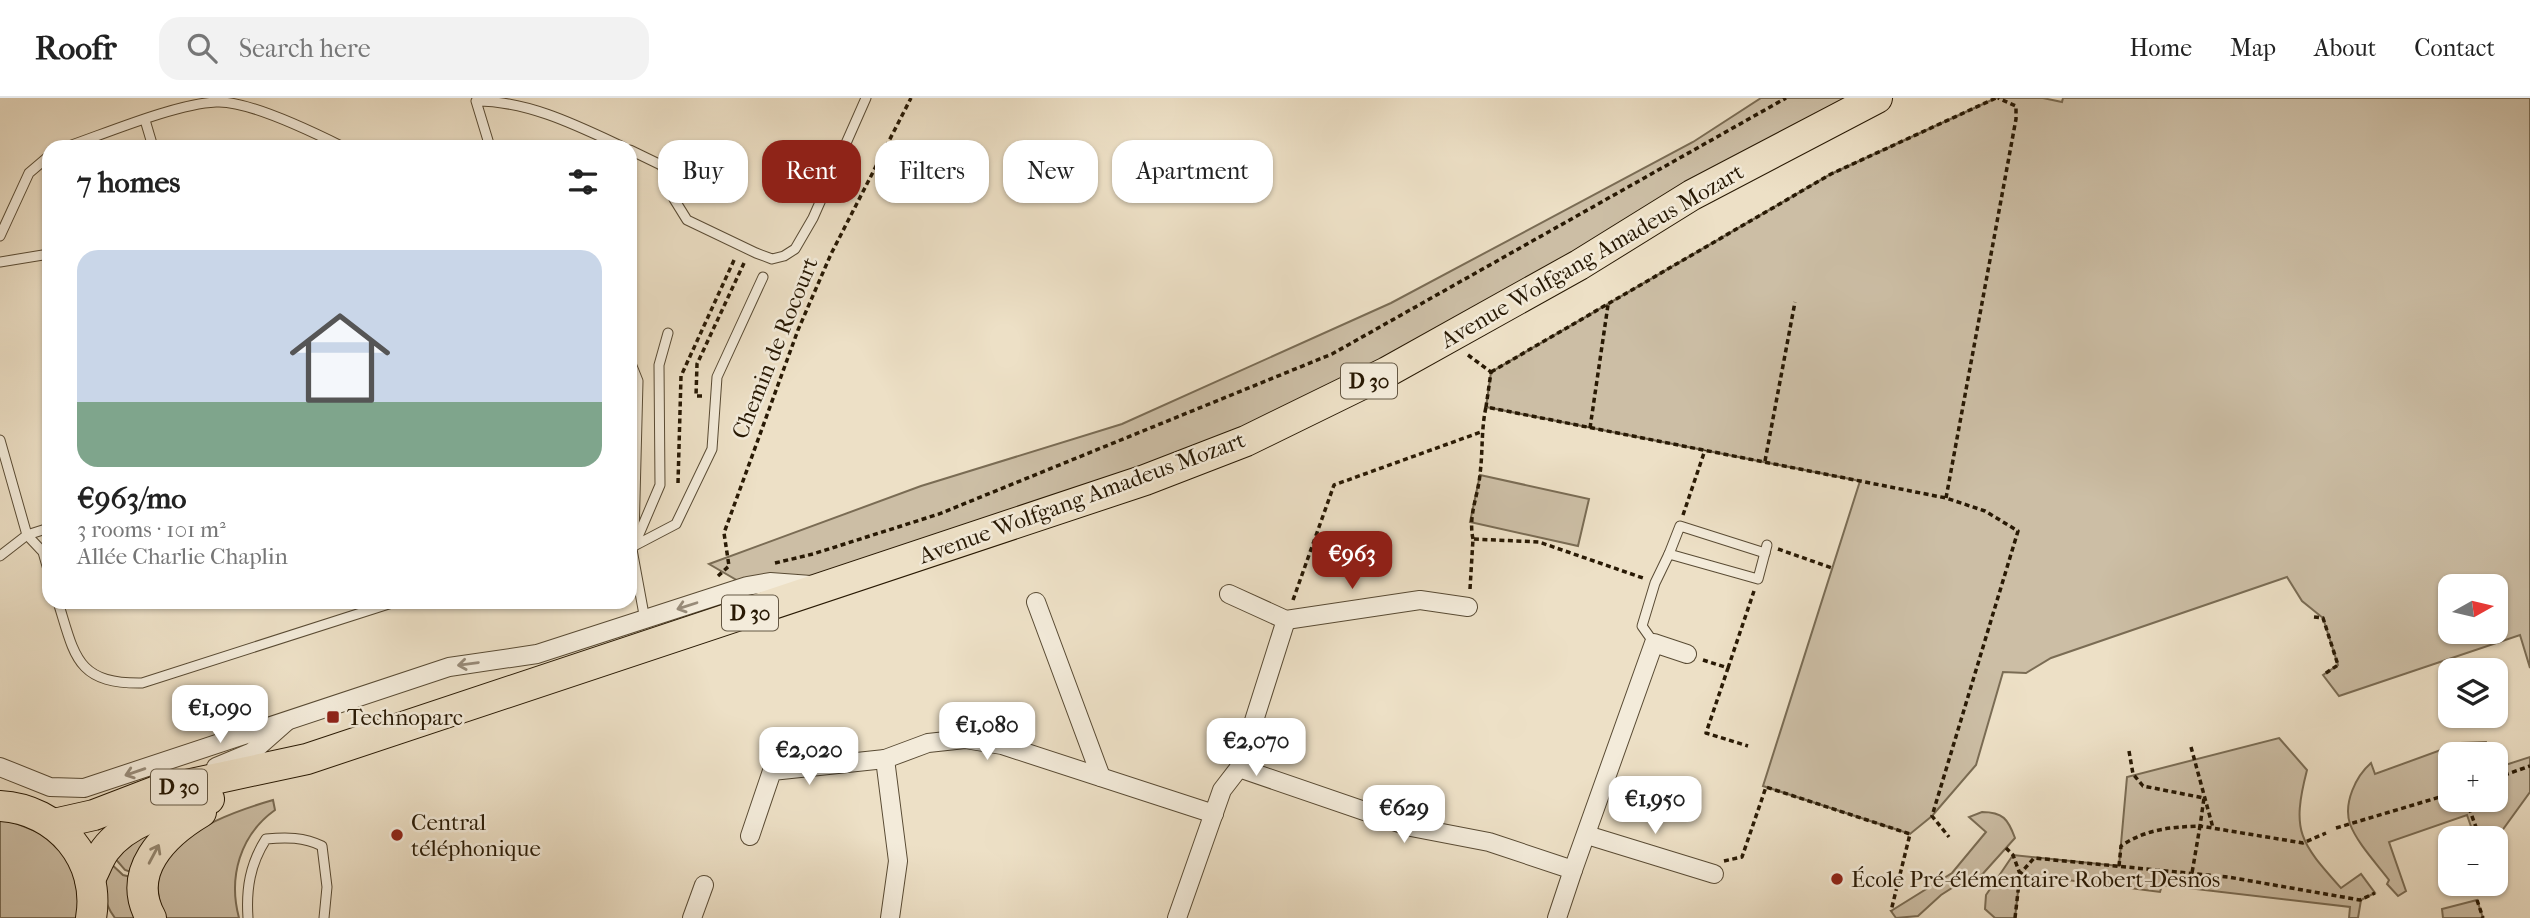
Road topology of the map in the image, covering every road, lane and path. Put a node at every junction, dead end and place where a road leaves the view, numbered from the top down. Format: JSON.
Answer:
{"nodes":[{"id":1,"x":866,"y":98,"type":"edge"},
{"id":2,"x":911,"y":98,"type":"edge"},
{"id":3,"x":1786,"y":98,"type":"edge"},
{"id":4,"x":1877,"y":98,"type":"edge"},
{"id":5,"x":1997,"y":98,"type":"edge"},
{"id":6,"x":473,"y":100,"type":"edge"},
{"id":7,"x":145,"y":120,"type":"junction"},
{"id":8,"x":86,"y":140,"type":"edge"},
{"id":9,"x":151,"y":140,"type":"edge"},
{"id":10,"x":327,"y":140,"type":"edge"},
{"id":11,"x":487,"y":140,"type":"edge"},
{"id":12,"x":608,"y":140,"type":"edge"},
{"id":13,"x":637,"y":153,"type":"edge"},
{"id":14,"x":42,"y":162,"type":"edge"},
{"id":15,"x":0,"y":236,"type":"edge"},
{"id":16,"x":740,"y":246,"type":"junction"},
{"id":17,"x":756,"y":253,"type":"junction"},
{"id":18,"x":42,"y":255,"type":"edge"},
{"id":19,"x":0,"y":262,"type":"edge"},
{"id":20,"x":763,"y":277,"type":"dead end"},
{"id":21,"x":1795,"y":302,"type":"dead end"},
{"id":22,"x":1608,"y":304,"type":"junction"},
{"id":23,"x":668,"y":333,"type":"dead end"},
{"id":24,"x":1453,"y":337,"type":"junction"},
{"id":25,"x":1491,"y":372,"type":"junction"},
{"id":26,"x":637,"y":378,"type":"edge"},
{"id":27,"x":715,"y":397,"type":"junction"},
{"id":28,"x":1486,"y":407,"type":"junction"},
{"id":29,"x":1590,"y":428,"type":"junction"},
{"id":30,"x":1481,"y":432,"type":"junction"},
{"id":31,"x":0,"y":440,"type":"edge"},
{"id":32,"x":1705,"y":450,"type":"junction"},
{"id":33,"x":1765,"y":462,"type":"junction"},
{"id":34,"x":637,"y":475,"type":"edge"},
{"id":35,"x":675,"y":491,"type":"dead end"},
{"id":36,"x":1946,"y":498,"type":"junction"},
{"id":37,"x":1680,"y":526,"type":"junction"},
{"id":38,"x":42,"y":530,"type":"edge"},
{"id":39,"x":637,"y":533,"type":"edge"},
{"id":40,"x":27,"y":535,"type":"junction"},
{"id":41,"x":1473,"y":539,"type":"junction"},
{"id":42,"x":637,"y":542,"type":"edge"},
{"id":43,"x":42,"y":548,"type":"edge"},
{"id":44,"x":1766,"y":549,"type":"junction"},
{"id":45,"x":1669,"y":554,"type":"junction"},
{"id":46,"x":0,"y":556,"type":"edge"},
{"id":47,"x":773,"y":563,"type":"dead end"},
{"id":48,"x":729,"y":566,"type":"junction"},
{"id":49,"x":1832,"y":568,"type":"dead end"},
{"id":50,"x":732,"y":572,"type":"dead end"},
{"id":51,"x":1758,"y":579,"type":"junction"},
{"id":52,"x":637,"y":582,"type":"edge"},
{"id":53,"x":712,"y":582,"type":"dead end"},
{"id":54,"x":1655,"y":583,"type":"junction"},
{"id":55,"x":825,"y":587,"type":"junction"},
{"id":56,"x":1229,"y":594,"type":"dead end"},
{"id":57,"x":1036,"y":602,"type":"dead end"},
{"id":58,"x":1468,"y":607,"type":"joint"},
{"id":59,"x":60,"y":609,"type":"edge"},
{"id":60,"x":373,"y":609,"type":"edge"},
{"id":61,"x":2314,"y":617,"type":"dead end"},
{"id":62,"x":645,"y":620,"type":"junction"},
{"id":63,"x":1286,"y":620,"type":"junction"},
{"id":64,"x":1654,"y":643,"type":"junction"},
{"id":65,"x":1687,"y":654,"type":"joint"},
{"id":66,"x":1728,"y":668,"type":"junction"},
{"id":67,"x":2323,"y":675,"type":"dead end"},
{"id":68,"x":288,"y":719,"type":"junction"},
{"id":69,"x":1748,"y":746,"type":"dead end"},
{"id":70,"x":2191,"y":747,"type":"dead end"},
{"id":71,"x":2129,"y":751,"type":"dead end"},
{"id":72,"x":306,"y":759,"type":"junction"},
{"id":73,"x":885,"y":759,"type":"junction"},
{"id":74,"x":2530,"y":766,"type":"edge"},
{"id":75,"x":0,"y":767,"type":"edge"},
{"id":76,"x":1239,"y":768,"type":"junction"},
{"id":77,"x":2508,"y":774,"type":"edge"},
{"id":78,"x":1101,"y":777,"type":"junction"},
{"id":79,"x":168,"y":789,"type":"junction"},
{"id":80,"x":232,"y":793,"type":"junction"},
{"id":81,"x":2204,"y":797,"type":"junction"},
{"id":82,"x":2438,"y":798,"type":"edge"},
{"id":83,"x":5,"y":805,"type":"edge"},
{"id":84,"x":1214,"y":814,"type":"junction"},
{"id":85,"x":54,"y":824,"type":"junction"},
{"id":86,"x":2200,"y":826,"type":"junction"},
{"id":87,"x":2213,"y":828,"type":"junction"},
{"id":88,"x":2336,"y":828,"type":"dead end"},
{"id":89,"x":2326,"y":833,"type":"dead end"},
{"id":90,"x":1587,"y":835,"type":"junction"},
{"id":91,"x":750,"y":836,"type":"dead end"},
{"id":92,"x":1949,"y":836,"type":"dead end"},
{"id":93,"x":2006,"y":848,"type":"dead end"},
{"id":94,"x":2119,"y":866,"type":"junction"},
{"id":95,"x":1573,"y":870,"type":"junction"},
{"id":96,"x":2192,"y":873,"type":"junction"},
{"id":97,"x":1714,"y":874,"type":"joint"},
{"id":98,"x":2020,"y":874,"type":"junction"},
{"id":99,"x":90,"y":879,"type":"junction"},
{"id":100,"x":704,"y":885,"type":"dead end"},
{"id":101,"x":2375,"y":893,"type":"dead end"},
{"id":102,"x":2477,"y":900,"type":"dead end"},
{"id":103,"x":1891,"y":911,"type":"dead end"},
{"id":104,"x":91,"y":918,"type":"edge"},
{"id":105,"x":150,"y":918,"type":"edge"},
{"id":106,"x":248,"y":918,"type":"edge"},
{"id":107,"x":324,"y":918,"type":"edge"},
{"id":108,"x":692,"y":918,"type":"edge"},
{"id":109,"x":890,"y":918,"type":"edge"},
{"id":110,"x":1177,"y":918,"type":"edge"},
{"id":111,"x":1557,"y":918,"type":"edge"},
{"id":112,"x":2015,"y":918,"type":"edge"},
{"id":113,"x":2483,"y":918,"type":"edge"}],
"edges":[{"from":1,"to":17,"type":"lane"},
{"from":2,"to":48,"type":"path","name":"Chemin de Rocourt"},
{"from":3,"to":47,"type":"path"},
{"from":4,"to":24,"type":"main road","name":"Avenue Wolfgang Amadeus Mozart","number":"D 30"},
{"from":5,"to":22,"type":"path"},
{"from":5,"to":36,"type":"path"},
{"from":6,"to":11,"type":"lane"},
{"from":6,"to":12,"type":"lane"},
{"from":7,"to":8,"type":"lane"},
{"from":7,"to":9,"type":"lane"},
{"from":7,"to":10,"type":"lane"},
{"from":13,"to":16,"type":"lane"},
{"from":14,"to":15,"type":"lane"},
{"from":16,"to":17,"type":"lane"},
{"from":16,"to":35,"type":"path"},
{"from":17,"to":27,"type":"path"},
{"from":18,"to":19,"type":"lane"},
{"from":20,"to":27,"type":"lane"},
{"from":21,"to":33,"type":"path"},
{"from":22,"to":25,"type":"path"},
{"from":22,"to":29,"type":"path"},
{"from":23,"to":39,"type":"lane"},
{"from":24,"to":25,"type":"path"},
{"from":24,"to":55,"type":"main road","name":"Avenue Wolfgang Amadeus Mozart","number":"D 30"},
{"from":25,"to":28,"type":"path"},
{"from":26,"to":34,"type":"lane"},
{"from":27,"to":42,"type":"lane"},
{"from":28,"to":29,"type":"path"},
{"from":28,"to":30,"type":"path"},
{"from":29,"to":32,"type":"path"},
{"from":30,"to":41,"type":"path"},
{"from":30,"to":63,"type":"path"},
{"from":31,"to":40,"type":"lane"},
{"from":32,"to":33,"type":"path"},
{"from":32,"to":37,"type":"path"},
{"from":33,"to":36,"type":"path"},
{"from":36,"to":92,"type":"path"},
{"from":37,"to":44,"type":"lane"},
{"from":37,"to":45,"type":"lane"},
{"from":38,"to":40,"type":"lane"},
{"from":40,"to":43,"type":"lane"},
{"from":40,"to":46,"type":"lane"},
{"from":41,"to":54,"type":"path"},
{"from":41,"to":58,"type":"path"},
{"from":44,"to":49,"type":"path"},
{"from":44,"to":51,"type":"lane"},
{"from":45,"to":51,"type":"lane"},
{"from":45,"to":54,"type":"lane"},
{"from":48,"to":50,"type":"path","name":"Chemin de Rocourt"},
{"from":48,"to":53,"type":"path"},
{"from":51,"to":66,"type":"path"},
{"from":52,"to":62,"type":"lane"},
{"from":54,"to":64,"type":"lane"},
{"from":55,"to":62,"type":"street","one_way":true},
{"from":55,"to":72,"type":"main road","name":"Avenue Wolfgang Amadeus Mozart","number":"D 30"},
{"from":56,"to":63,"type":"street"},
{"from":57,"to":78,"type":"street"},
{"from":58,"to":63,"type":"street"},
{"from":59,"to":60,"type":"lane"},
{"from":61,"to":67,"type":"path"},
{"from":62,"to":68,"type":"street","one_way":true},
{"from":63,"to":76,"type":"street"},
{"from":64,"to":65,"type":"street"},
{"from":64,"to":90,"type":"street"},
{"from":65,"to":66,"type":"path"},
{"from":66,"to":69,"type":"path"},
{"from":68,"to":75,"type":"street","one_way":true},
{"from":68,"to":79,"type":"street"},
{"from":70,"to":81,"type":"path"},
{"from":71,"to":81,"type":"path"},
{"from":72,"to":79,"type":"main road","number":"D 30"},
{"from":72,"to":80,"type":"main road","number":"D 30"},
{"from":73,"to":78,"type":"street"},
{"from":73,"to":91,"type":"street"},
{"from":73,"to":109,"type":"street"},
{"from":74,"to":77,"type":"path"},
{"from":76,"to":84,"type":"street"},
{"from":76,"to":95,"type":"street"},
{"from":78,"to":84,"type":"street"},
{"from":79,"to":85,"type":"main road","number":"D 30"},
{"from":80,"to":99,"type":"main road","number":"D 30"},
{"from":105,"to":80,"type":"main road","one_way":true},
{"from":81,"to":86,"type":"path"},
{"from":81,"to":87,"type":"path"},
{"from":82,"to":88,"type":"path"},
{"from":83,"to":85,"type":"main road"},
{"from":84,"to":110,"type":"street"},
{"from":85,"to":99,"type":"main road"},
{"from":86,"to":87,"type":"path"},
{"from":86,"to":94,"type":"path"},
{"from":86,"to":96,"type":"path"},
{"from":87,"to":89,"type":"path"},
{"from":90,"to":95,"type":"street"},
{"from":90,"to":97,"type":"street"},
{"from":93,"to":98,"type":"path"},
{"from":94,"to":96,"type":"path"},
{"from":94,"to":98,"type":"path"},
{"from":95,"to":111,"type":"street"},
{"from":96,"to":101,"type":"path"},
{"from":97,"to":103,"type":"path"},
{"from":98,"to":112,"type":"path"},
{"from":99,"to":104,"type":"main road"},
{"from":100,"to":108,"type":"street"},
{"from":102,"to":113,"type":"path"},
{"from":106,"to":107,"type":"lane"}]}
